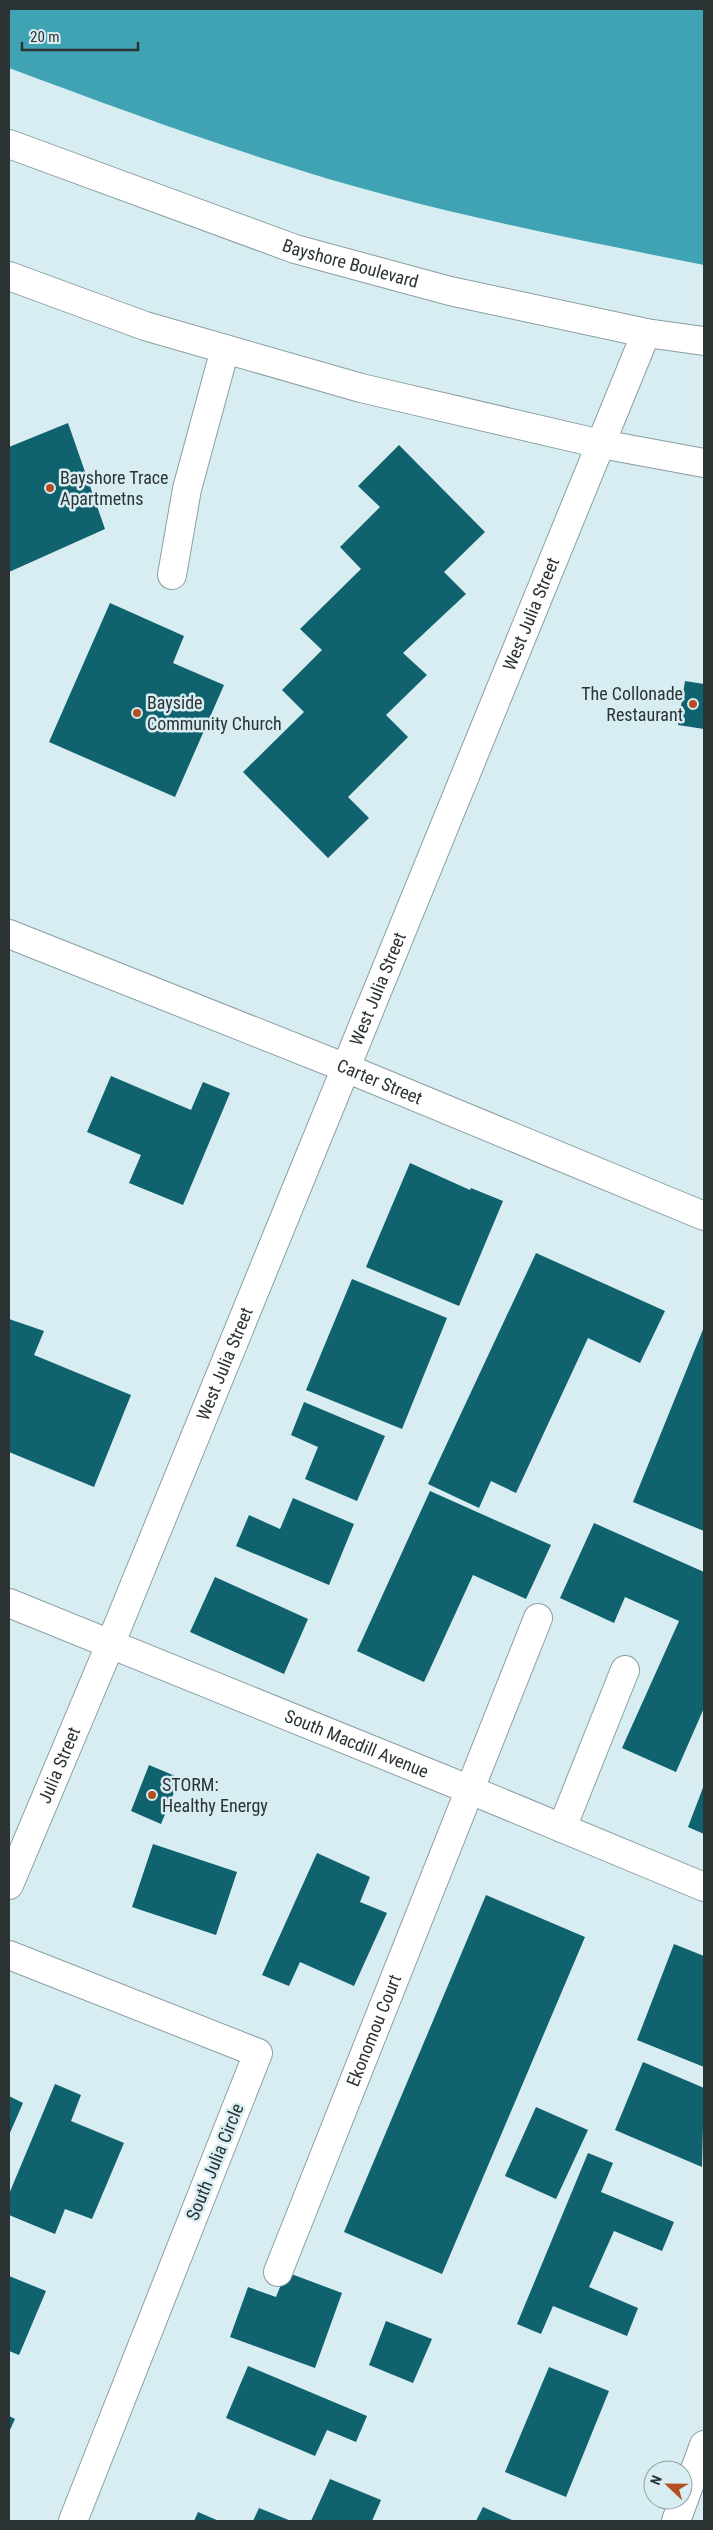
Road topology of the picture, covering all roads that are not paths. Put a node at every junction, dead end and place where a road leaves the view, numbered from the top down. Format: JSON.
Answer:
{"nodes":[{"id":1,"x":9,"y":144,"type":"edge"},
{"id":2,"x":9,"y":276,"type":"edge"},
{"id":3,"x":646,"y":333,"type":"junction"},
{"id":4,"x":704,"y":341,"type":"edge"},
{"id":5,"x":225,"y":349,"type":"junction"},
{"id":6,"x":601,"y":444,"type":"junction"},
{"id":7,"x":704,"y":463,"type":"edge"},
{"id":8,"x":172,"y":575,"type":"dead end"},
{"id":9,"x":9,"y":934,"type":"edge"},
{"id":10,"x":346,"y":1068,"type":"junction"},
{"id":11,"x":704,"y":1216,"type":"edge"},
{"id":12,"x":9,"y":1603,"type":"edge"},
{"id":13,"x":538,"y":1618,"type":"dead end"},
{"id":14,"x":110,"y":1645,"type":"junction"},
{"id":15,"x":624,"y":1670,"type":"dead end"},
{"id":16,"x":468,"y":1789,"type":"junction"},
{"id":17,"x":562,"y":1828,"type":"junction"},
{"id":18,"x":9,"y":1885,"type":"edge"},
{"id":19,"x":704,"y":1887,"type":"edge"},
{"id":20,"x":9,"y":1954,"type":"edge"},
{"id":21,"x":278,"y":2272,"type":"dead end"},
{"id":22,"x":704,"y":2445,"type":"edge"},
{"id":23,"x":72,"y":2521,"type":"edge"},
{"id":24,"x":676,"y":2521,"type":"edge"}],
"edges":[{"from":1,"to":3,"type":"street","name":"Bayshore Boulevard"},
{"from":2,"to":5,"type":"street"},
{"from":3,"to":4,"type":"street","name":"Bayshore Boulevard"},
{"from":3,"to":6,"type":"street","name":"West Julia Street"},
{"from":5,"to":6,"type":"street"},
{"from":5,"to":8,"type":"street"},
{"from":6,"to":7,"type":"street"},
{"from":6,"to":10,"type":"street","name":"West Julia Street"},
{"from":9,"to":10,"type":"street","name":"Carter Street"},
{"from":10,"to":11,"type":"street","name":"Carter Street"},
{"from":10,"to":14,"type":"street","name":"West Julia Street"},
{"from":12,"to":14,"type":"street","name":"South Macdill Avenue"},
{"from":13,"to":16,"type":"street","name":"Ekonomou Court"},
{"from":14,"to":16,"type":"street","name":"South Macdill Avenue"},
{"from":14,"to":18,"type":"street","name":"Julia Street"},
{"from":15,"to":17,"type":"street"},
{"from":16,"to":17,"type":"street","name":"South Macdill Avenue"},
{"from":16,"to":21,"type":"street","name":"Ekonomou Court"},
{"from":17,"to":19,"type":"street","name":"South Macdill Avenue"},
{"from":20,"to":23,"type":"street","name":"South Julia Circle"},
{"from":22,"to":24,"type":"street"}]}
